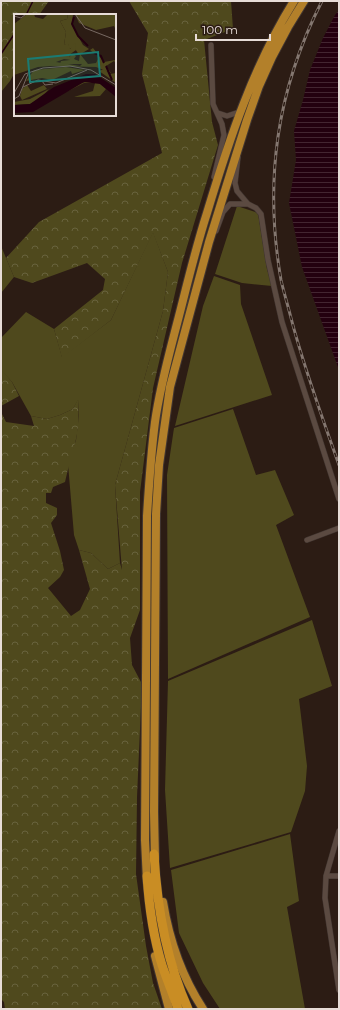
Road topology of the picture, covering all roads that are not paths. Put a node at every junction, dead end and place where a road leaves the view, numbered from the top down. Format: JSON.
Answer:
{"nodes":[{"id":1,"x":294,"y":1,"type":"edge"},
{"id":2,"x":304,"y":1,"type":"edge"},
{"id":3,"x":211,"y":45,"type":"dead end"},
{"id":4,"x":239,"y":112,"type":"junction"},
{"id":5,"x":218,"y":114,"type":"junction"},
{"id":6,"x":240,"y":146,"type":"junction"},
{"id":7,"x":212,"y":196,"type":"junction"},
{"id":8,"x":248,"y":204,"type":"junction"},
{"id":9,"x":209,"y":242,"type":"junction"},
{"id":10,"x":339,"y":500,"type":"edge"},
{"id":11,"x":339,"y":528,"type":"edge"},
{"id":12,"x":307,"y":540,"type":"dead end"},
{"id":13,"x":339,"y":831,"type":"edge"},
{"id":14,"x":337,"y":844,"type":"edge"},
{"id":15,"x":154,"y":854,"type":"junction"},
{"id":16,"x":146,"y":876,"type":"junction"},
{"id":17,"x":326,"y":876,"type":"junction"},
{"id":18,"x":339,"y":876,"type":"edge"},
{"id":19,"x":339,"y":990,"type":"edge"},
{"id":20,"x":169,"y":1009,"type":"edge"},
{"id":21,"x":178,"y":1009,"type":"edge"},
{"id":22,"x":188,"y":1009,"type":"edge"},
{"id":23,"x":203,"y":1009,"type":"edge"}],
"edges":[{"from":1,"to":4,"type":"highway"},
{"from":2,"to":6,"type":"highway"},
{"from":3,"to":5,"type":"street"},
{"from":4,"to":5,"type":"street"},
{"from":4,"to":7,"type":"highway"},
{"from":5,"to":7,"type":"street"},
{"from":6,"to":8,"type":"street"},
{"from":6,"to":9,"type":"highway"},
{"from":7,"to":16,"type":"highway"},
{"from":8,"to":9,"type":"street"},
{"from":8,"to":10,"type":"street"},
{"from":9,"to":15,"type":"highway"},
{"from":11,"to":12,"type":"street"},
{"from":13,"to":14,"type":"street"},
{"from":14,"to":17,"type":"street"},
{"from":15,"to":22,"type":"highway"},
{"from":15,"to":23,"type":"highway"},
{"from":16,"to":20,"type":"highway"},
{"from":16,"to":21,"type":"highway"},
{"from":17,"to":18,"type":"street"},
{"from":17,"to":19,"type":"street"}]}
